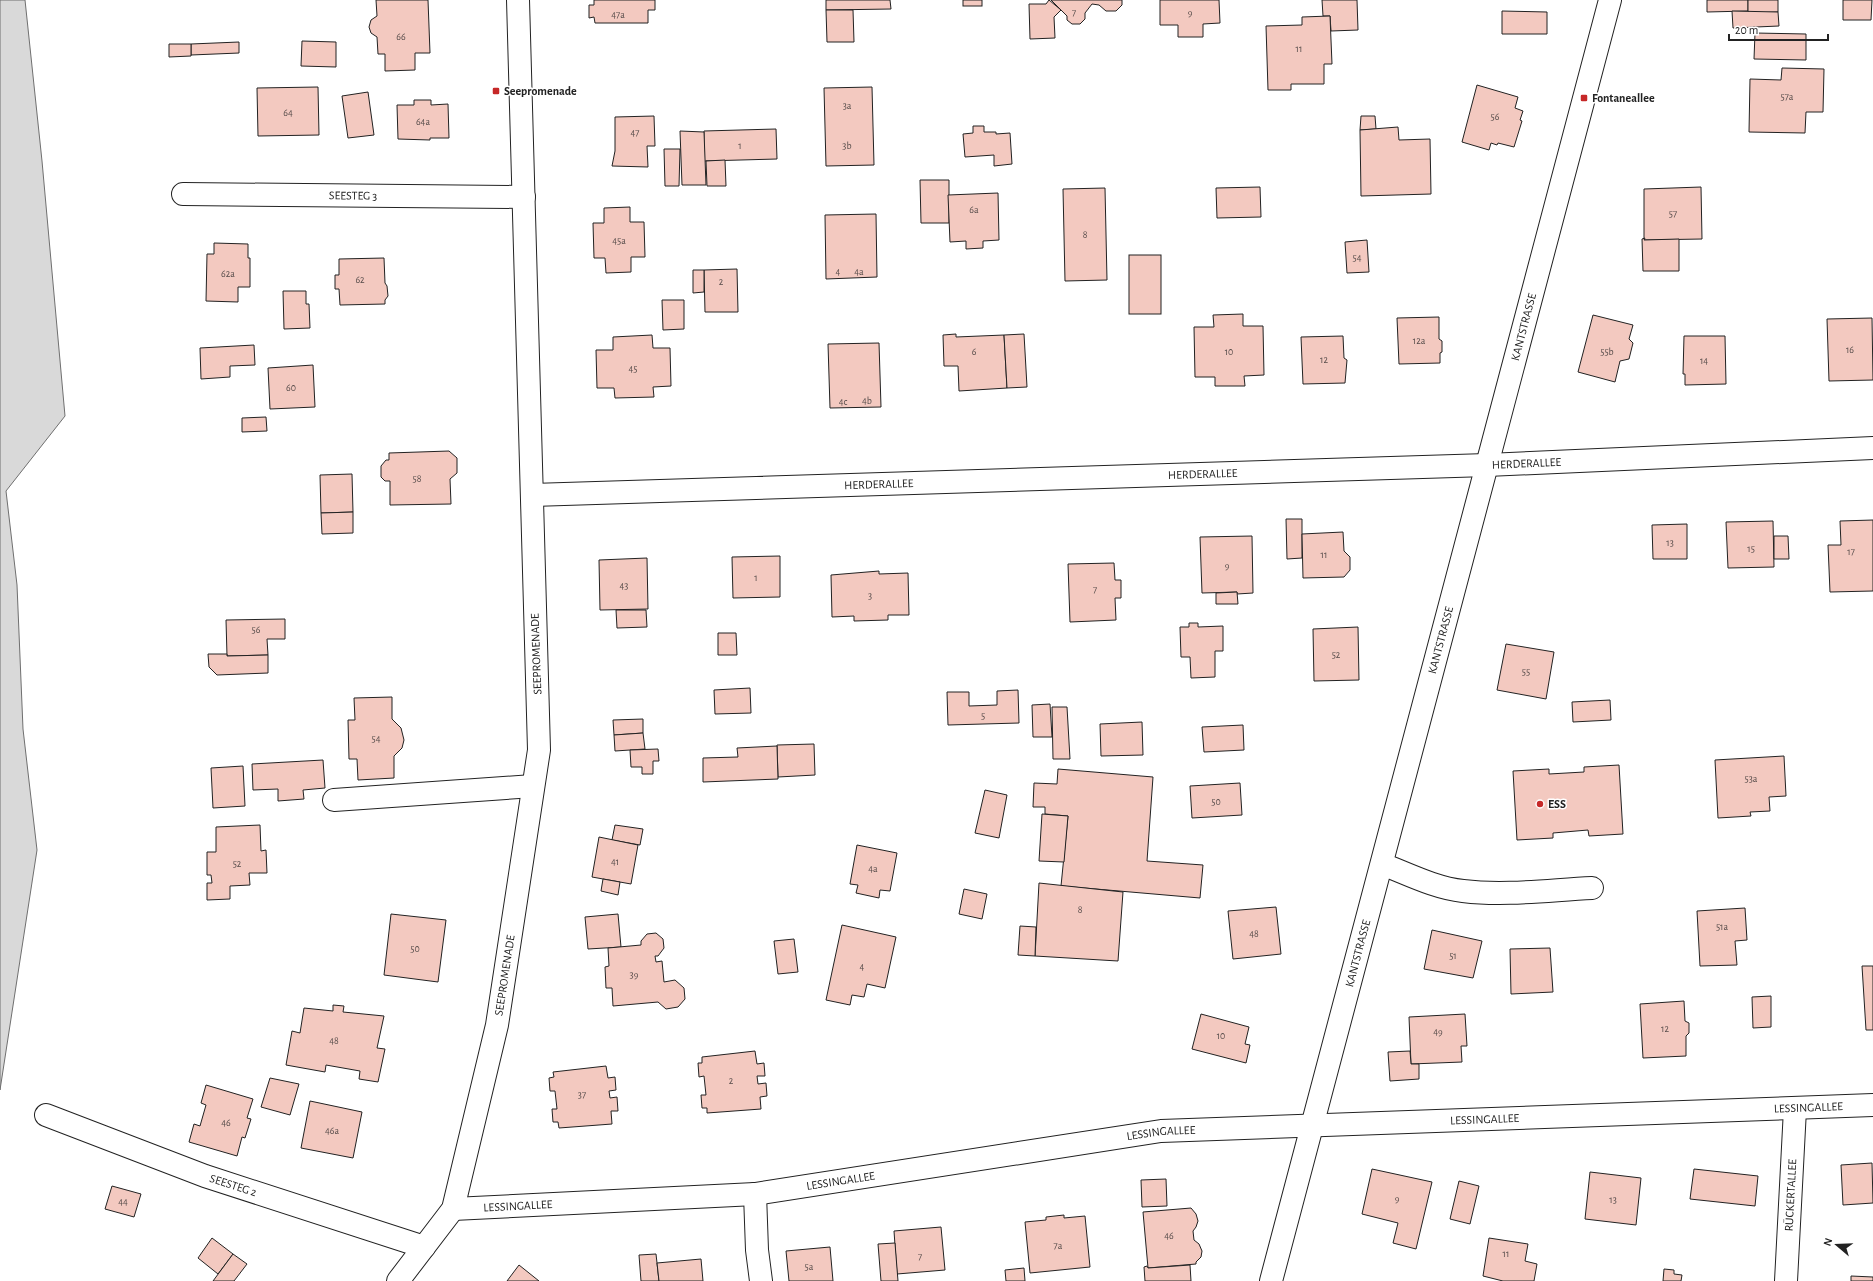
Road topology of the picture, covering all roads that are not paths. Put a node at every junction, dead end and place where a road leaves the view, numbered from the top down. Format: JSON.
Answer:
{"nodes":[{"id":1,"x":518,"y":0,"type":"edge"},
{"id":2,"x":1610,"y":0,"type":"edge"},
{"id":3,"x":183,"y":194,"type":"dead end"},
{"id":4,"x":524,"y":197,"type":"junction"},
{"id":5,"x":1873,"y":448,"type":"edge"},
{"id":6,"x":1487,"y":465,"type":"junction"},
{"id":7,"x":532,"y":495,"type":"junction"},
{"id":8,"x":533,"y":786,"type":"junction"},
{"id":9,"x":334,"y":800,"type":"dead end"},
{"id":10,"x":1382,"y":864,"type":"junction"},
{"id":11,"x":1592,"y":888,"type":"dead end"},
{"id":12,"x":1873,"y":1105,"type":"edge"},
{"id":13,"x":1795,"y":1109,"type":"junction"},
{"id":14,"x":46,"y":1116,"type":"dead end"},
{"id":15,"x":1312,"y":1126,"type":"junction"},
{"id":16,"x":755,"y":1194,"type":"junction"},
{"id":17,"x":453,"y":1209,"type":"junction"},
{"id":18,"x":424,"y":1247,"type":"junction"},
{"id":19,"x":398,"y":1281,"type":"edge"},
{"id":20,"x":761,"y":1281,"type":"edge"},
{"id":21,"x":1271,"y":1281,"type":"edge"},
{"id":22,"x":1786,"y":1281,"type":"edge"}],
"edges":[{"from":1,"to":4,"type":"street","name":"SEEPROMENADE"},
{"from":2,"to":6,"type":"street","name":"KANTSTRASSE"},
{"from":3,"to":4,"type":"street","name":"SEESTEG 3"},
{"from":4,"to":7,"type":"street","name":"SEEPROMENADE"},
{"from":5,"to":6,"type":"street","name":"HERDERALLEE"},
{"from":6,"to":7,"type":"street","name":"HERDERALLEE"},
{"from":6,"to":10,"type":"street","name":"KANTSTRASSE"},
{"from":7,"to":8,"type":"street","name":"SEEPROMENADE"},
{"from":8,"to":9,"type":"street"},
{"from":8,"to":17,"type":"street","name":"SEEPROMENADE"},
{"from":10,"to":11,"type":"street"},
{"from":10,"to":15,"type":"street","name":"KANTSTRASSE"},
{"from":12,"to":13,"type":"street","name":"LESSINGALLEE"},
{"from":13,"to":15,"type":"street","name":"LESSINGALLEE"},
{"from":13,"to":22,"type":"street","name":"RÜCKERTALLEE"},
{"from":14,"to":18,"type":"street","name":"SEESTEG 2"},
{"from":15,"to":16,"type":"street","name":"LESSINGALLEE"},
{"from":15,"to":21,"type":"street","name":"KANTSTRASSE"},
{"from":16,"to":17,"type":"street","name":"LESSINGALLEE"},
{"from":16,"to":20,"type":"street"},
{"from":17,"to":18,"type":"street","name":"SEEPROMENADE"},
{"from":18,"to":19,"type":"street","name":"SEEPROMENADE"}]}
